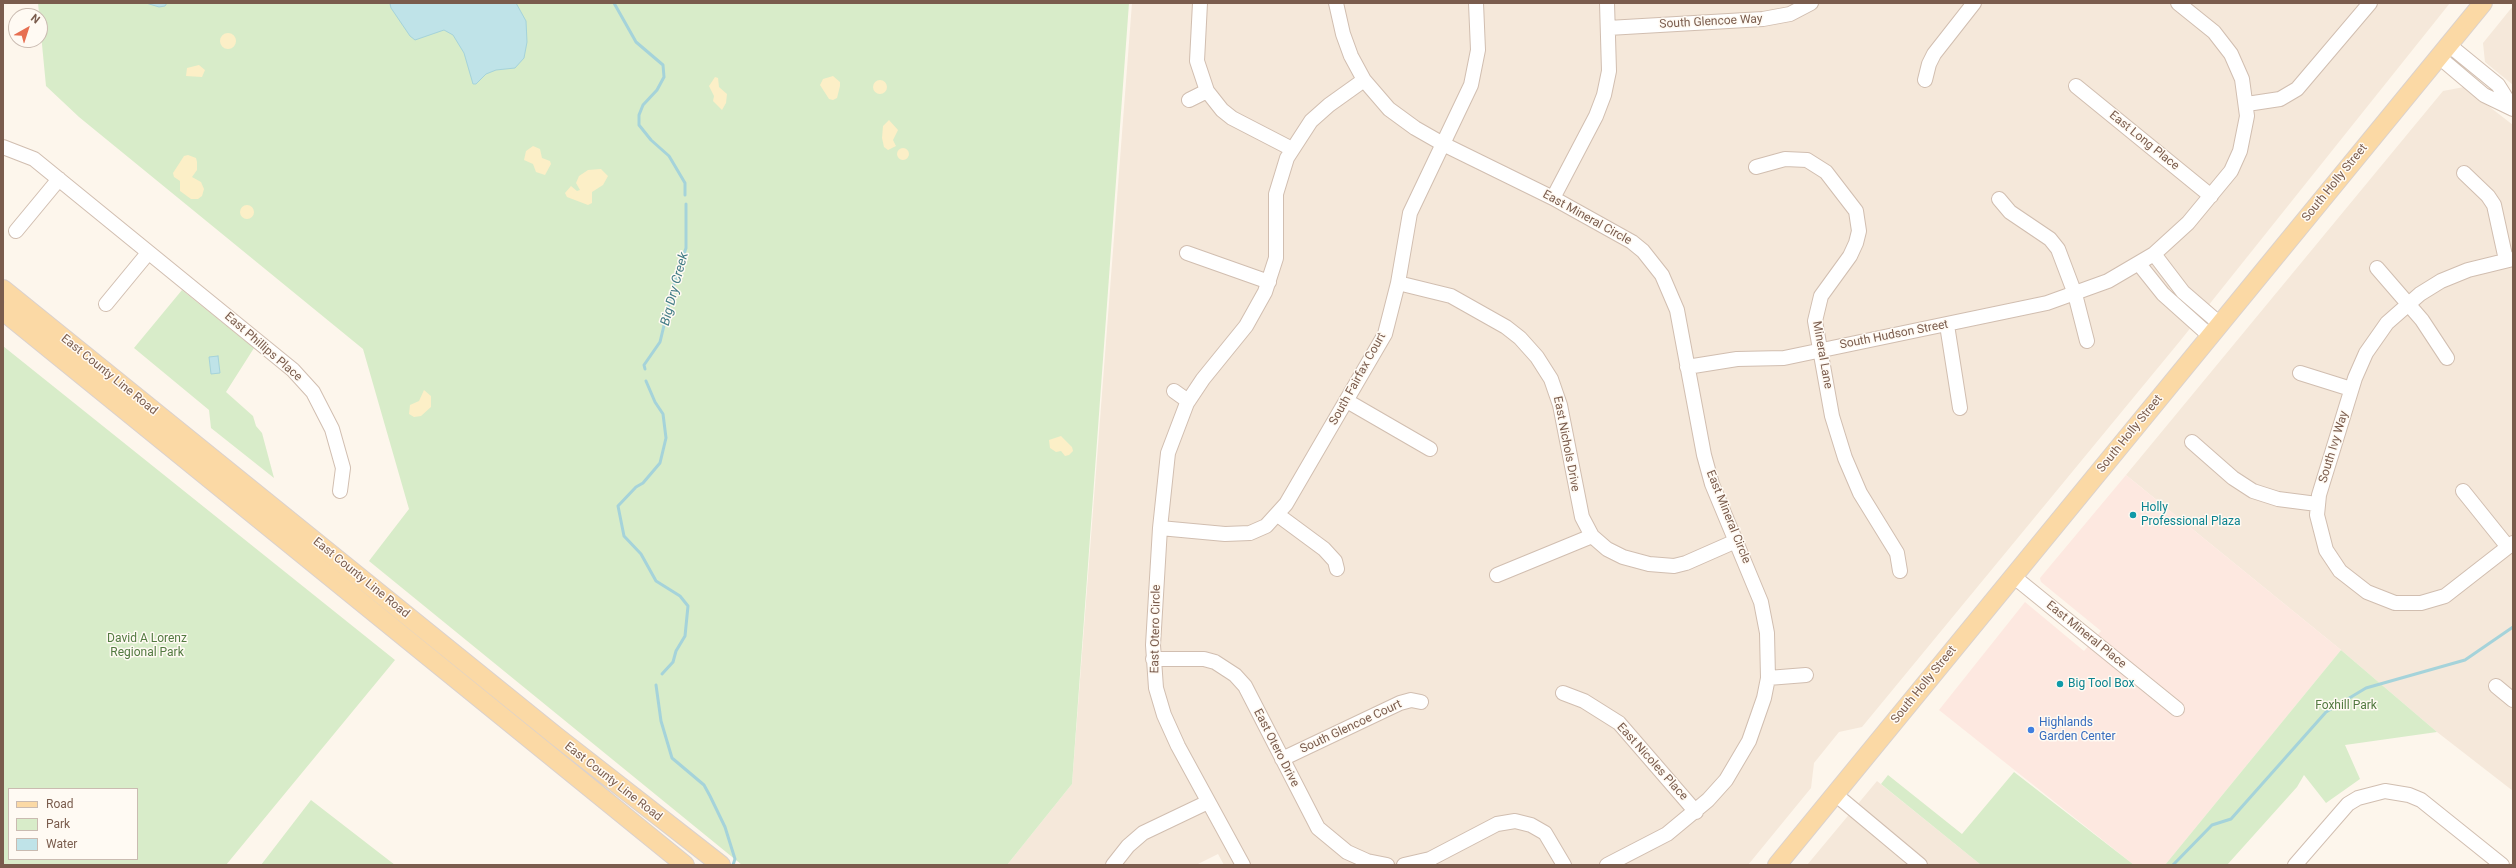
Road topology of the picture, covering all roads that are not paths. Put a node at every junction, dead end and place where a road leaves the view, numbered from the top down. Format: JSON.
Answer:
{"nodes":[{"id":1,"x":1200,"y":3,"type":"edge"},
{"id":2,"x":1336,"y":3,"type":"edge"},
{"id":3,"x":1476,"y":3,"type":"edge"},
{"id":4,"x":1607,"y":3,"type":"edge"},
{"id":5,"x":1811,"y":3,"type":"edge"},
{"id":6,"x":1974,"y":3,"type":"edge"},
{"id":7,"x":2370,"y":3,"type":"edge"},
{"id":8,"x":2483,"y":3,"type":"edge"},
{"id":9,"x":2186,"y":5,"type":"edge"},
{"id":10,"x":1608,"y":28,"type":"junction"},
{"id":11,"x":2444,"y":51,"type":"junction"},
{"id":12,"x":1364,"y":80,"type":"junction"},
{"id":13,"x":1925,"y":80,"type":"dead end"},
{"id":14,"x":2076,"y":86,"type":"dead end"},
{"id":15,"x":1207,"y":91,"type":"junction"},
{"id":16,"x":1189,"y":100,"type":"dead end"},
{"id":17,"x":2246,"y":104,"type":"junction"},
{"id":18,"x":2513,"y":109,"type":"edge"},
{"id":19,"x":1443,"y":144,"type":"junction"},
{"id":20,"x":3,"y":147,"type":"edge"},
{"id":21,"x":1292,"y":149,"type":"junction"},
{"id":22,"x":1756,"y":167,"type":"dead end"},
{"id":23,"x":2464,"y":173,"type":"dead end"},
{"id":24,"x":59,"y":179,"type":"junction"},
{"id":25,"x":2211,"y":196,"type":"junction"},
{"id":26,"x":1552,"y":198,"type":"junction"},
{"id":27,"x":1999,"y":198,"type":"dead end"},
{"id":28,"x":16,"y":231,"type":"dead end"},
{"id":29,"x":148,"y":253,"type":"junction"},
{"id":30,"x":1187,"y":253,"type":"dead end"},
{"id":31,"x":2154,"y":254,"type":"junction"},
{"id":32,"x":2509,"y":260,"type":"edge"},
{"id":33,"x":2139,"y":264,"type":"junction"},
{"id":34,"x":2377,"y":268,"type":"dead end"},
{"id":35,"x":1269,"y":282,"type":"junction"},
{"id":36,"x":1398,"y":283,"type":"junction"},
{"id":37,"x":3,"y":289,"type":"edge"},
{"id":38,"x":2075,"y":294,"type":"junction"},
{"id":39,"x":106,"y":304,"type":"dead end"},
{"id":40,"x":2408,"y":304,"type":"junction"},
{"id":41,"x":3,"y":311,"type":"edge"},
{"id":42,"x":1947,"y":325,"type":"junction"},
{"id":43,"x":2215,"y":330,"type":"junction"},
{"id":44,"x":2087,"y":341,"type":"dead end"},
{"id":45,"x":1820,"y":350,"type":"junction"},
{"id":46,"x":2447,"y":358,"type":"dead end"},
{"id":47,"x":1687,"y":367,"type":"junction"},
{"id":48,"x":2300,"y":373,"type":"dead end"},
{"id":49,"x":2351,"y":389,"type":"junction"},
{"id":50,"x":1174,"y":391,"type":"dead end"},
{"id":51,"x":1188,"y":401,"type":"junction"},
{"id":52,"x":1347,"y":401,"type":"junction"},
{"id":53,"x":1960,"y":408,"type":"dead end"},
{"id":54,"x":2192,"y":442,"type":"dead end"},
{"id":55,"x":1430,"y":449,"type":"dead end"},
{"id":56,"x":2463,"y":490,"type":"dead end"},
{"id":57,"x":340,"y":491,"type":"dead end"},
{"id":58,"x":2317,"y":504,"type":"junction"},
{"id":59,"x":1278,"y":515,"type":"junction"},
{"id":60,"x":1160,"y":528,"type":"junction"},
{"id":61,"x":1592,"y":536,"type":"junction"},
{"id":62,"x":1736,"y":541,"type":"junction"},
{"id":63,"x":2510,"y":545,"type":"edge"},
{"id":64,"x":1337,"y":569,"type":"dead end"},
{"id":65,"x":1900,"y":571,"type":"dead end"},
{"id":66,"x":1497,"y":575,"type":"dead end"},
{"id":67,"x":2013,"y":576,"type":"junction"},
{"id":68,"x":1153,"y":659,"type":"junction"},
{"id":69,"x":1806,"y":675,"type":"dead end"},
{"id":70,"x":1768,"y":678,"type":"junction"},
{"id":71,"x":2496,"y":686,"type":"dead end"},
{"id":72,"x":1563,"y":694,"type":"dead end"},
{"id":73,"x":2513,"y":700,"type":"edge"},
{"id":74,"x":1421,"y":702,"type":"dead end"},
{"id":75,"x":2177,"y":709,"type":"dead end"},
{"id":76,"x":1282,"y":759,"type":"junction"},
{"id":77,"x":1835,"y":794,"type":"junction"},
{"id":78,"x":1208,"y":802,"type":"junction"},
{"id":79,"x":1696,"y":812,"type":"junction"},
{"id":80,"x":1783,"y":863,"type":"edge"},
{"id":81,"x":685,"y":865,"type":"edge"},
{"id":82,"x":721,"y":865,"type":"edge"},
{"id":83,"x":1113,"y":865,"type":"edge"},
{"id":84,"x":1242,"y":865,"type":"edge"},
{"id":85,"x":1387,"y":865,"type":"edge"},
{"id":86,"x":1404,"y":865,"type":"edge"},
{"id":87,"x":1564,"y":865,"type":"edge"},
{"id":88,"x":1607,"y":865,"type":"edge"},
{"id":89,"x":1920,"y":865,"type":"edge"},
{"id":90,"x":2295,"y":865,"type":"edge"},
{"id":91,"x":2502,"y":865,"type":"edge"}],
"edges":[{"from":1,"to":15,"type":"street"},
{"from":2,"to":12,"type":"street","name":"East Mineral Circle"},
{"from":3,"to":19,"type":"street","name":"South Fairfax Court"},
{"from":4,"to":10,"type":"street"},
{"from":5,"to":10,"type":"street","name":"South Glencoe Way"},
{"from":6,"to":13,"type":"street"},
{"from":7,"to":17,"type":"street"},
{"from":8,"to":11,"type":"main road","name":"South Holly Street"},
{"from":9,"to":17,"type":"street","name":"South Hudson Street"},
{"from":10,"to":26,"type":"street"},
{"from":11,"to":18,"type":"street"},
{"from":11,"to":43,"type":"main road","name":"South Holly Street"},
{"from":12,"to":19,"type":"street","name":"East Mineral Circle"},
{"from":12,"to":21,"type":"street","name":"East Otero Circle"},
{"from":14,"to":25,"type":"street","name":"East Long Place"},
{"from":15,"to":16,"type":"street"},
{"from":15,"to":21,"type":"street"},
{"from":17,"to":25,"type":"street","name":"South Hudson Street"},
{"from":19,"to":26,"type":"street","name":"East Mineral Circle"},
{"from":19,"to":36,"type":"street","name":"South Fairfax Court"},
{"from":20,"to":24,"type":"street","name":"East Phillips Place"},
{"from":21,"to":35,"type":"street","name":"East Otero Circle"},
{"from":22,"to":45,"type":"street","name":"Mineral Lane"},
{"from":23,"to":32,"type":"street"},
{"from":24,"to":28,"type":"street"},
{"from":24,"to":29,"type":"street","name":"East Phillips Place"},
{"from":25,"to":31,"type":"street","name":"South Hudson Street"},
{"from":26,"to":47,"type":"street","name":"East Mineral Circle"},
{"from":27,"to":38,"type":"street"},
{"from":29,"to":39,"type":"street"},
{"from":29,"to":57,"type":"street","name":"East Phillips Place"},
{"from":30,"to":35,"type":"street"},
{"from":31,"to":33,"type":"street","name":"South Hudson Street"},
{"from":31,"to":43,"type":"street"},
{"from":32,"to":40,"type":"street","name":"South Ivy Way"},
{"from":33,"to":38,"type":"street","name":"South Hudson Street"},
{"from":33,"to":43,"type":"street"},
{"from":34,"to":40,"type":"street"},
{"from":35,"to":51,"type":"street","name":"East Otero Circle"},
{"from":36,"to":52,"type":"street","name":"South Fairfax Court"},
{"from":36,"to":61,"type":"street","name":"East Nichols Drive"},
{"from":37,"to":82,"type":"main road","name":"East County Line Road"},
{"from":38,"to":42,"type":"street","name":"South Hudson Street"},
{"from":38,"to":44,"type":"street"},
{"from":40,"to":46,"type":"street"},
{"from":40,"to":49,"type":"street","name":"South Ivy Way"},
{"from":41,"to":81,"type":"main road","name":"East County Line Road"},
{"from":42,"to":45,"type":"street","name":"South Hudson Street"},
{"from":42,"to":53,"type":"street"},
{"from":43,"to":67,"type":"main road","name":"South Holly Street"},
{"from":45,"to":47,"type":"street","name":"South Hudson Street"},
{"from":45,"to":65,"type":"street","name":"Mineral Lane"},
{"from":47,"to":62,"type":"street","name":"East Mineral Circle"},
{"from":48,"to":49,"type":"street"},
{"from":49,"to":58,"type":"street","name":"South Ivy Way"},
{"from":50,"to":51,"type":"street"},
{"from":51,"to":60,"type":"street","name":"East Otero Circle"},
{"from":52,"to":55,"type":"street"},
{"from":52,"to":59,"type":"street","name":"South Fairfax Court"},
{"from":54,"to":58,"type":"street"},
{"from":56,"to":63,"type":"street"},
{"from":58,"to":63,"type":"street"},
{"from":59,"to":60,"type":"street","name":"South Fairfax Court"},
{"from":59,"to":64,"type":"street"},
{"from":60,"to":68,"type":"street","name":"East Otero Circle"},
{"from":61,"to":62,"type":"street","name":"East Nichols Drive"},
{"from":61,"to":66,"type":"street"},
{"from":62,"to":70,"type":"street","name":"East Mineral Circle"},
{"from":67,"to":75,"type":"street","name":"East Mineral Place"},
{"from":67,"to":77,"type":"main road","name":"South Holly Street"},
{"from":68,"to":76,"type":"street","name":"East Otero Drive"},
{"from":68,"to":78,"type":"street","name":"East Otero Circle"},
{"from":69,"to":70,"type":"street"},
{"from":70,"to":79,"type":"street","name":"East Mineral Circle"},
{"from":71,"to":73,"type":"street"},
{"from":72,"to":79,"type":"street","name":"East Nicoles Place"},
{"from":74,"to":76,"type":"street","name":"South Glencoe Court"},
{"from":76,"to":85,"type":"street","name":"East Otero Drive"},
{"from":77,"to":80,"type":"main road","name":"South Holly Street"},
{"from":77,"to":89,"type":"street"},
{"from":78,"to":83,"type":"street"},
{"from":78,"to":84,"type":"street","name":"East Otero Circle"},
{"from":79,"to":88,"type":"street","name":"East Mineral Circle"},
{"from":86,"to":87,"type":"street"},
{"from":90,"to":91,"type":"street"}]}
